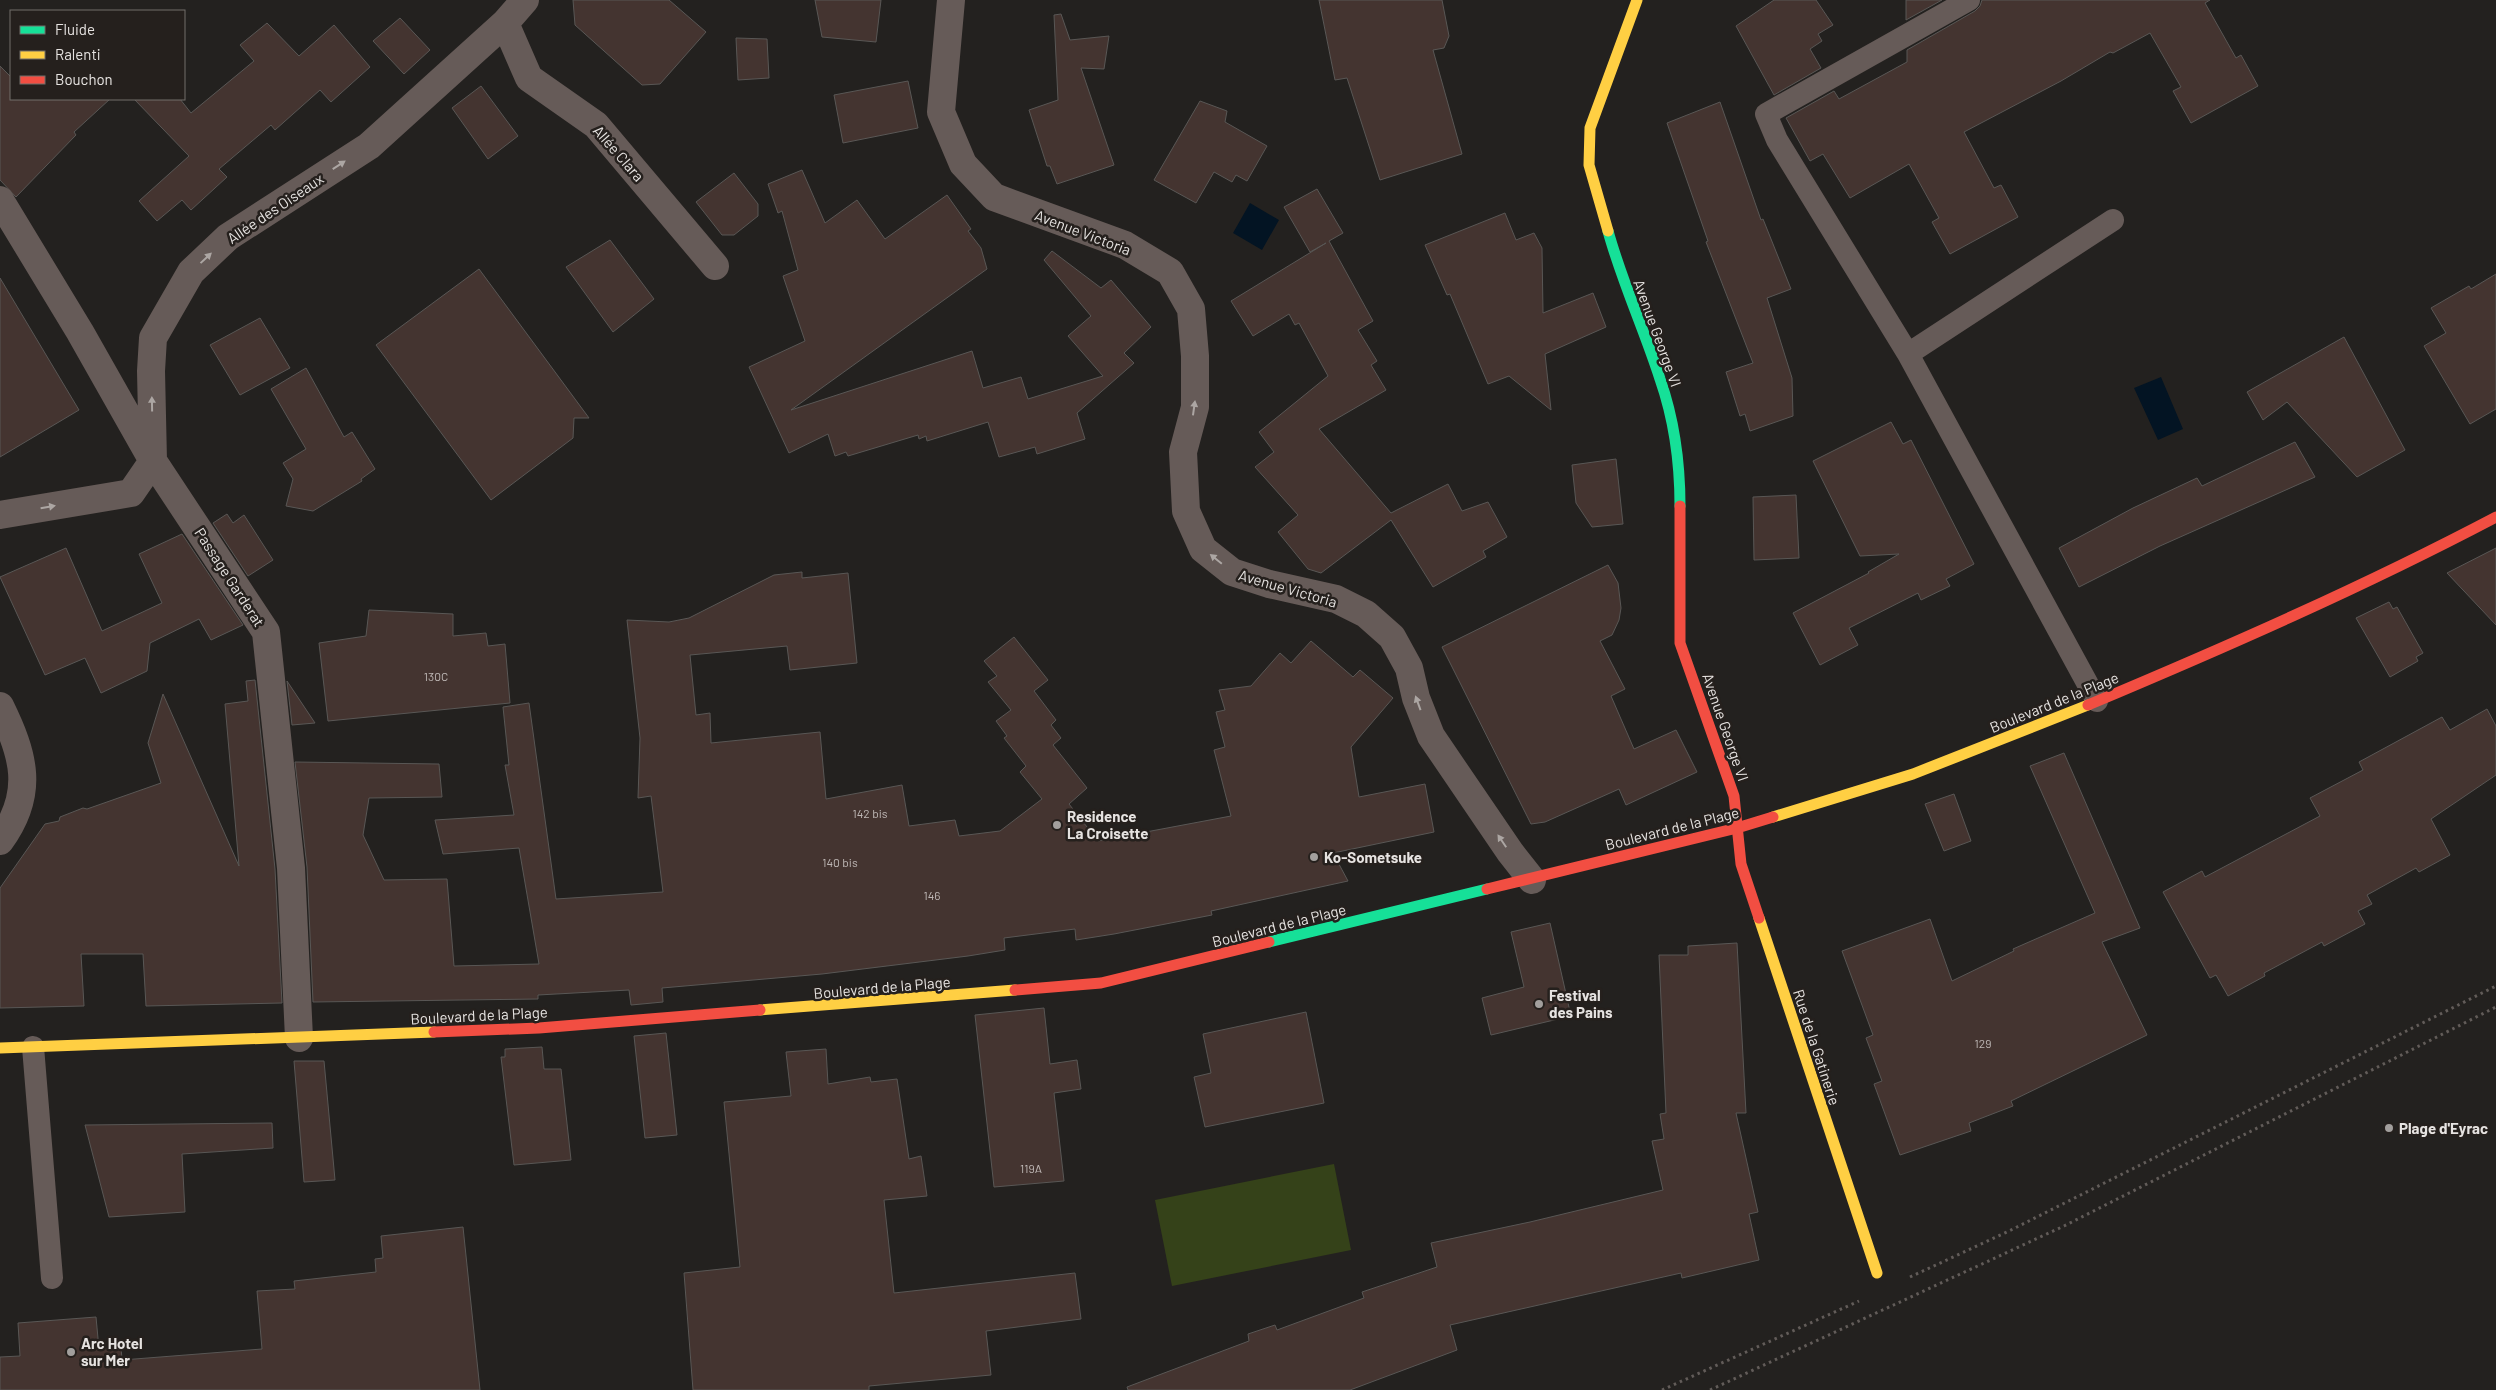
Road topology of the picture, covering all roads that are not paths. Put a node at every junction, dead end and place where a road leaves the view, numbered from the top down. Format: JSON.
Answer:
{"nodes":[{"id":1,"x":525,"y":0,"type":"edge"},
{"id":2,"x":951,"y":0,"type":"edge"},
{"id":3,"x":1637,"y":0,"type":"edge"},
{"id":4,"x":1969,"y":0,"type":"edge"},
{"id":5,"x":506,"y":23,"type":"junction"},
{"id":6,"x":0,"y":200,"type":"edge"},
{"id":7,"x":2113,"y":220,"type":"dead end"},
{"id":8,"x":715,"y":266,"type":"dead end"},
{"id":9,"x":1908,"y":354,"type":"junction"},
{"id":10,"x":153,"y":461,"type":"junction"},
{"id":11,"x":0,"y":515,"type":"edge"},
{"id":12,"x":2496,"y":517,"type":"edge"},
{"id":13,"x":2097,"y":702,"type":"junction"},
{"id":14,"x":0,"y":706,"type":"edge"},
{"id":15,"x":1737,"y":828,"type":"junction"},
{"id":16,"x":0,"y":841,"type":"edge"},
{"id":17,"x":1532,"y":880,"type":"junction"},
{"id":18,"x":299,"y":1038,"type":"junction"},
{"id":19,"x":33,"y":1047,"type":"junction"},
{"id":20,"x":0,"y":1048,"type":"edge"},
{"id":21,"x":1877,"y":1273,"type":"dead end"},
{"id":22,"x":52,"y":1278,"type":"dead end"}],
"edges":[{"from":1,"to":5,"type":"street","name":"Allée des Oiseaux"},
{"from":17,"to":2,"type":"street","name":"Avenue Victoria","one_way":true},
{"from":3,"to":15,"type":"main road","name":"Avenue George VI"},
{"from":4,"to":9,"type":"lane"},
{"from":5,"to":8,"type":"street","name":"Allée Clara"},
{"from":10,"to":5,"type":"street","name":"Allée des Oiseaux","one_way":true},
{"from":6,"to":10,"type":"street","name":"Passage Garderat"},
{"from":7,"to":9,"type":"lane"},
{"from":9,"to":13,"type":"lane"},
{"from":11,"to":10,"type":"street","one_way":true},
{"from":10,"to":18,"type":"street","name":"Passage Garderat"},
{"from":12,"to":13,"type":"main road","name":"Boulevard de la Plage"},
{"from":13,"to":15,"type":"main road","name":"Boulevard de la Plage"},
{"from":14,"to":16,"type":"street"},
{"from":15,"to":17,"type":"main road","name":"Boulevard de la Plage"},
{"from":15,"to":21,"type":"main road","name":"Rue de la Gatinerie"},
{"from":17,"to":18,"type":"main road","name":"Boulevard de la Plage"},
{"from":18,"to":19,"type":"main road","name":"Boulevard de la Plage"},
{"from":19,"to":20,"type":"main road","name":"Boulevard de la Plage"},
{"from":19,"to":22,"type":"lane"}]}
